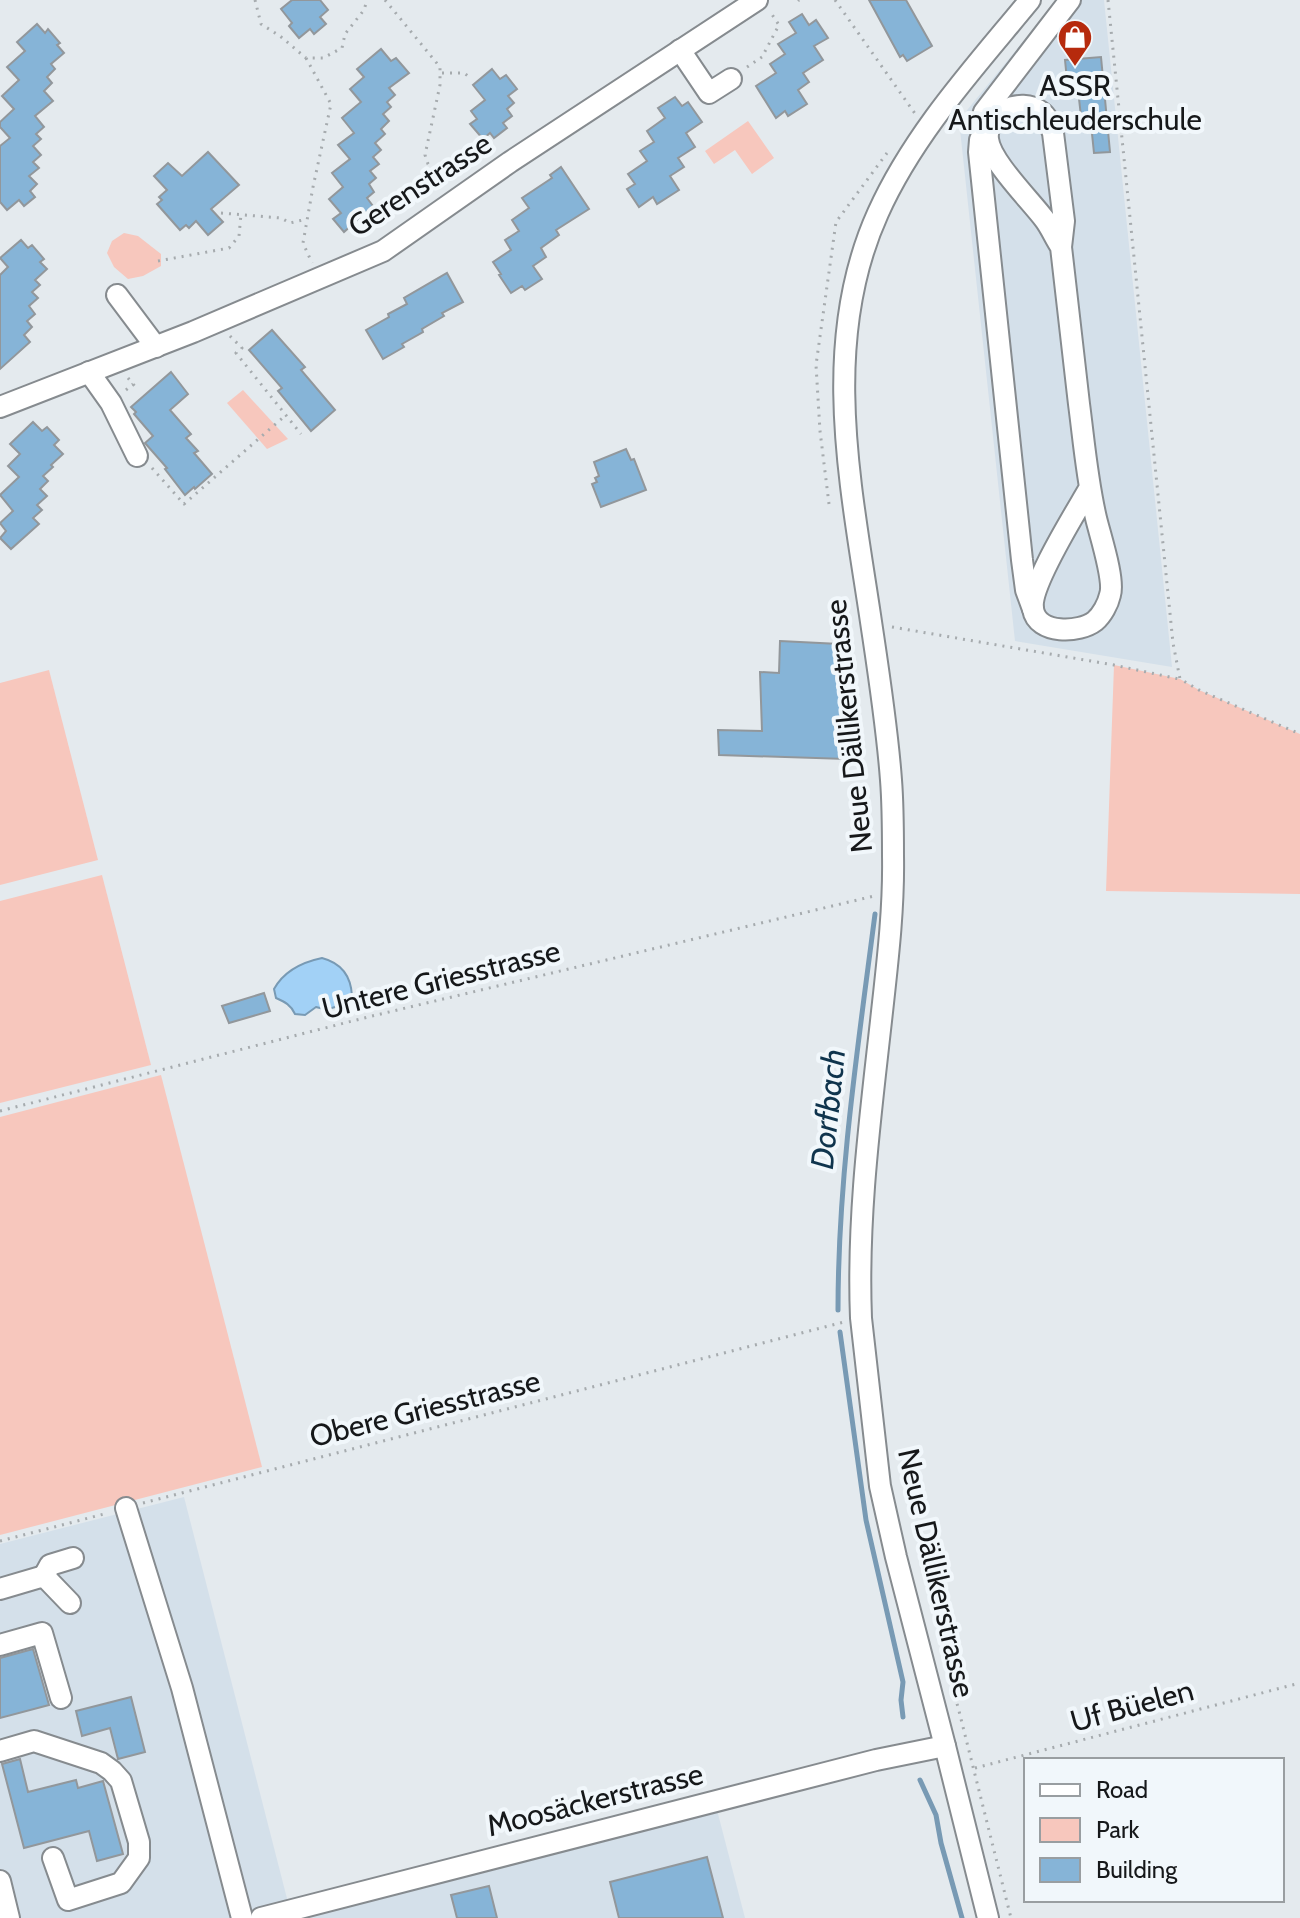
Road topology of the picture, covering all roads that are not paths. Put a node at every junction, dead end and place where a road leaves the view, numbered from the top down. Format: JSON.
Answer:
{"nodes":[{"id":1,"x":1030,"y":0,"type":"edge"},
{"id":2,"x":1070,"y":0,"type":"edge"},
{"id":3,"x":764,"y":6,"type":"edge"},
{"id":4,"x":680,"y":50,"type":"junction"},
{"id":5,"x":731,"y":79,"type":"road end"},
{"id":6,"x":986,"y":128,"type":"junction"},
{"id":7,"x":1061,"y":247,"type":"junction"},
{"id":8,"x":117,"y":295,"type":"dead end"},
{"id":9,"x":156,"y":347,"type":"junction"},
{"id":10,"x":89,"y":372,"type":"junction"},
{"id":11,"x":0,"y":407,"type":"edge"},
{"id":12,"x":137,"y":456,"type":"road end"},
{"id":13,"x":1089,"y":489,"type":"junction"},
{"id":14,"x":1033,"y":609,"type":"junction"},
{"id":15,"x":126,"y":1508,"type":"road end"},
{"id":16,"x":73,"y":1558,"type":"dead end"},
{"id":17,"x":44,"y":1576,"type":"junction"},
{"id":18,"x":0,"y":1589,"type":"edge"},
{"id":19,"x":70,"y":1603,"type":"dead end"},
{"id":20,"x":0,"y":1645,"type":"edge"},
{"id":21,"x":61,"y":1698,"type":"dead end"},
{"id":22,"x":945,"y":1746,"type":"junction"},
{"id":23,"x":0,"y":1751,"type":"edge"},
{"id":24,"x":53,"y":1858,"type":"dead end"},
{"id":25,"x":0,"y":1881,"type":"edge"},
{"id":26,"x":9,"y":1918,"type":"edge"},
{"id":27,"x":242,"y":1918,"type":"edge"},
{"id":28,"x":261,"y":1918,"type":"edge"},
{"id":29,"x":988,"y":1918,"type":"edge"}],
"edges":[{"from":1,"to":22,"type":"street","name":"Neue Dällikerstrasse"},
{"from":2,"to":6,"type":"street"},
{"from":3,"to":4,"type":"street","name":"Gerenstrasse"},
{"from":4,"to":5,"type":"street"},
{"from":4,"to":9,"type":"street","name":"Gerenstrasse"},
{"from":6,"to":7,"type":"street"},
{"from":6,"to":7,"type":"street"},
{"from":6,"to":14,"type":"street"},
{"from":7,"to":13,"type":"street"},
{"from":8,"to":9,"type":"street"},
{"from":9,"to":10,"type":"street","name":"Gerenstrasse"},
{"from":10,"to":11,"type":"street","name":"Gerenstrasse"},
{"from":10,"to":12,"type":"street"},
{"from":13,"to":14,"type":"street"},
{"from":13,"to":14,"type":"street"},
{"from":15,"to":27,"type":"street"},
{"from":16,"to":17,"type":"street"},
{"from":17,"to":18,"type":"street"},
{"from":17,"to":19,"type":"street"},
{"from":20,"to":21,"type":"street"},
{"from":22,"to":28,"type":"street","name":"Moosäckerstrasse"},
{"from":22,"to":29,"type":"street","name":"Neue Dällikerstrasse"},
{"from":23,"to":24,"type":"street"},
{"from":25,"to":26,"type":"street"}]}
